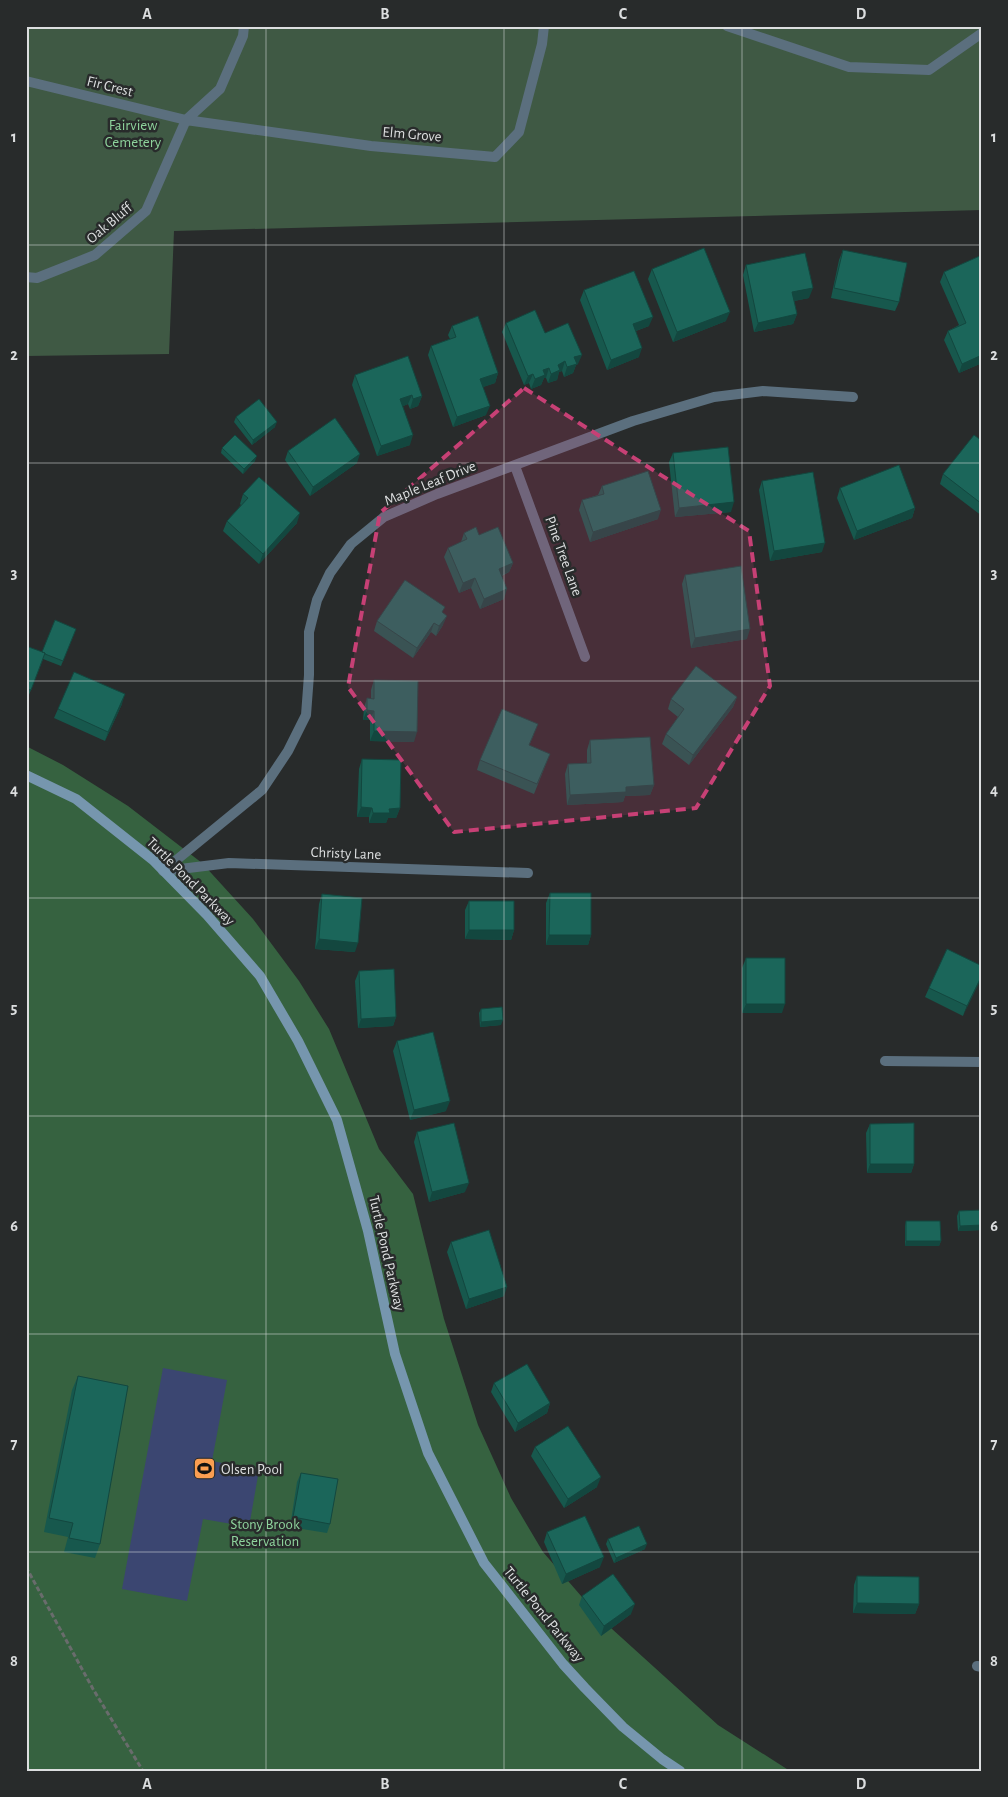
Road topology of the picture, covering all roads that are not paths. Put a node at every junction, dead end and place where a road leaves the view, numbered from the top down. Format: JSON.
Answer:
{"nodes":[{"id":1,"x":244,"y":26,"type":"edge"},
{"id":2,"x":544,"y":26,"type":"edge"},
{"id":3,"x":727,"y":26,"type":"edge"},
{"id":4,"x":982,"y":33,"type":"edge"},
{"id":5,"x":26,"y":81,"type":"edge"},
{"id":6,"x":186,"y":120,"type":"junction"},
{"id":7,"x":26,"y":278,"type":"edge"},
{"id":8,"x":853,"y":397,"type":"dead end"},
{"id":9,"x":515,"y":466,"type":"junction"},
{"id":10,"x":585,"y":657,"type":"dead end"},
{"id":11,"x":26,"y":775,"type":"edge"},
{"id":12,"x":163,"y":871,"type":"junction"},
{"id":13,"x":528,"y":872,"type":"dead end"},
{"id":14,"x":885,"y":1062,"type":"dead end"},
{"id":15,"x":982,"y":1062,"type":"edge"},
{"id":16,"x":680,"y":1771,"type":"edge"}],
"edges":[{"from":1,"to":6,"type":"street"},
{"from":2,"to":6,"type":"street","name":"Elm Grove"},
{"from":3,"to":4,"type":"street"},
{"from":5,"to":6,"type":"street","name":"Fir Crest"},
{"from":6,"to":7,"type":"street","name":"Oak Bluff"},
{"from":8,"to":9,"type":"street","name":"Maple Leaf Drive"},
{"from":9,"to":10,"type":"street","name":"Pine Tree Lane"},
{"from":9,"to":12,"type":"street","name":"Maple Leaf Drive"},
{"from":11,"to":12,"type":"main road","name":"Turtle Pond Parkway"},
{"from":12,"to":13,"type":"street","name":"Christy Lane"},
{"from":12,"to":16,"type":"main road","name":"Turtle Pond Parkway"},
{"from":14,"to":15,"type":"street"}]}
